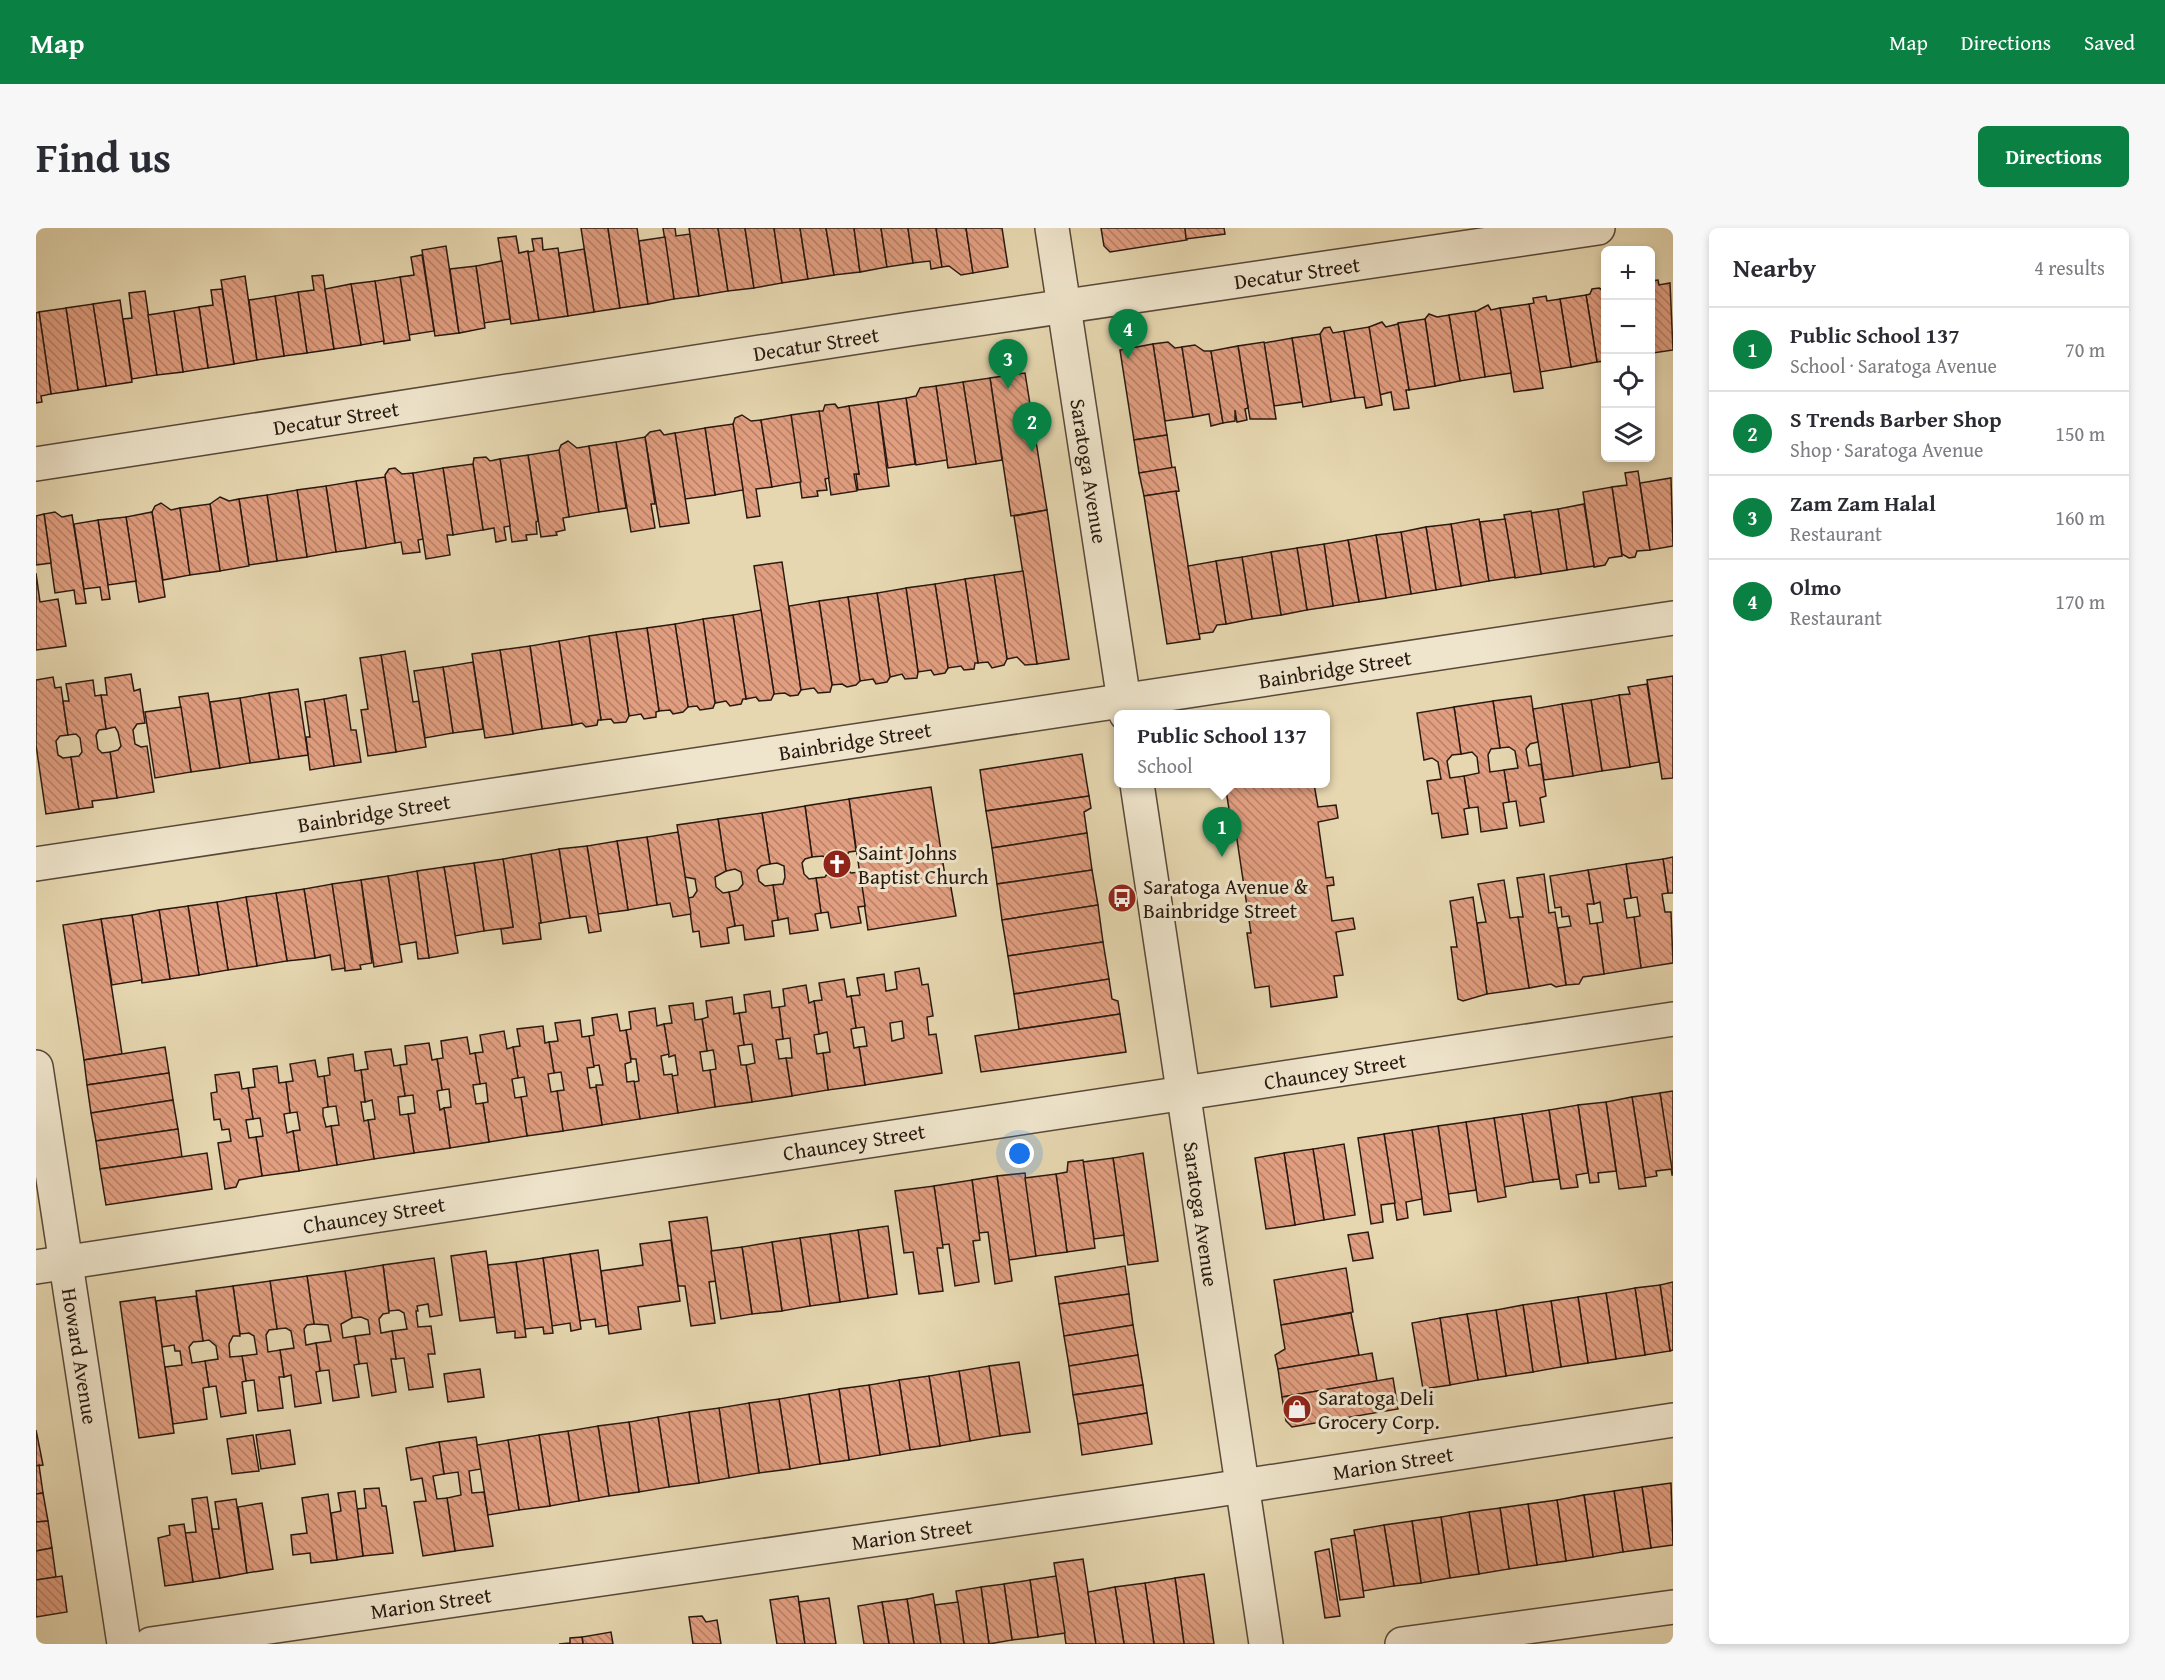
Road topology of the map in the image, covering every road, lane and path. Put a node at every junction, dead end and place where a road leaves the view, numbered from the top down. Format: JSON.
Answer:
{"nodes":[{"id":1,"x":1052,"y":228,"type":"edge"},
{"id":2,"x":1598,"y":228,"type":"edge"},
{"id":3,"x":1064,"y":307,"type":"junction"},
{"id":4,"x":36,"y":464,"type":"edge"},
{"id":5,"x":1673,"y":618,"type":"edge"},
{"id":6,"x":1125,"y":708,"type":"edge"},
{"id":7,"x":1138,"y":788,"type":"edge"},
{"id":8,"x":36,"y":864,"type":"edge"},
{"id":9,"x":1673,"y":1019,"type":"edge"},
{"id":10,"x":36,"y":1067,"type":"edge"},
{"id":11,"x":1183,"y":1094,"type":"junction"},
{"id":12,"x":51,"y":1264,"type":"edge"},
{"id":13,"x":1673,"y":1420,"type":"edge"},
{"id":14,"x":1242,"y":1486,"type":"junction"},
{"id":15,"x":1673,"y":1607,"type":"edge"},
{"id":16,"x":124,"y":1644,"type":"edge"},
{"id":17,"x":151,"y":1644,"type":"edge"},
{"id":18,"x":1266,"y":1644,"type":"edge"},
{"id":19,"x":1402,"y":1644,"type":"edge"}],
"edges":[{"from":1,"to":3,"type":"street","name":"Saratoga Avenue"},
{"from":2,"to":3,"type":"street","name":"Decatur Street"},
{"from":3,"to":4,"type":"street","name":"Decatur Street"},
{"from":3,"to":6,"type":"street","name":"Saratoga Avenue"},
{"from":5,"to":6,"type":"street","name":"Bainbridge Street"},
{"from":6,"to":8,"type":"street","name":"Bainbridge Street"},
{"from":7,"to":11,"type":"street","name":"Saratoga Avenue"},
{"from":9,"to":11,"type":"street","name":"Chauncey Street"},
{"from":10,"to":12,"type":"street","name":"Howard Avenue"},
{"from":11,"to":12,"type":"street","name":"Chauncey Street"},
{"from":11,"to":14,"type":"street","name":"Saratoga Avenue"},
{"from":12,"to":16,"type":"street","name":"Howard Avenue"},
{"from":13,"to":14,"type":"street","name":"Marion Street"},
{"from":14,"to":17,"type":"street","name":"Marion Street"},
{"from":14,"to":18,"type":"street","name":"Saratoga Avenue"},
{"from":15,"to":19,"type":"street"}]}
